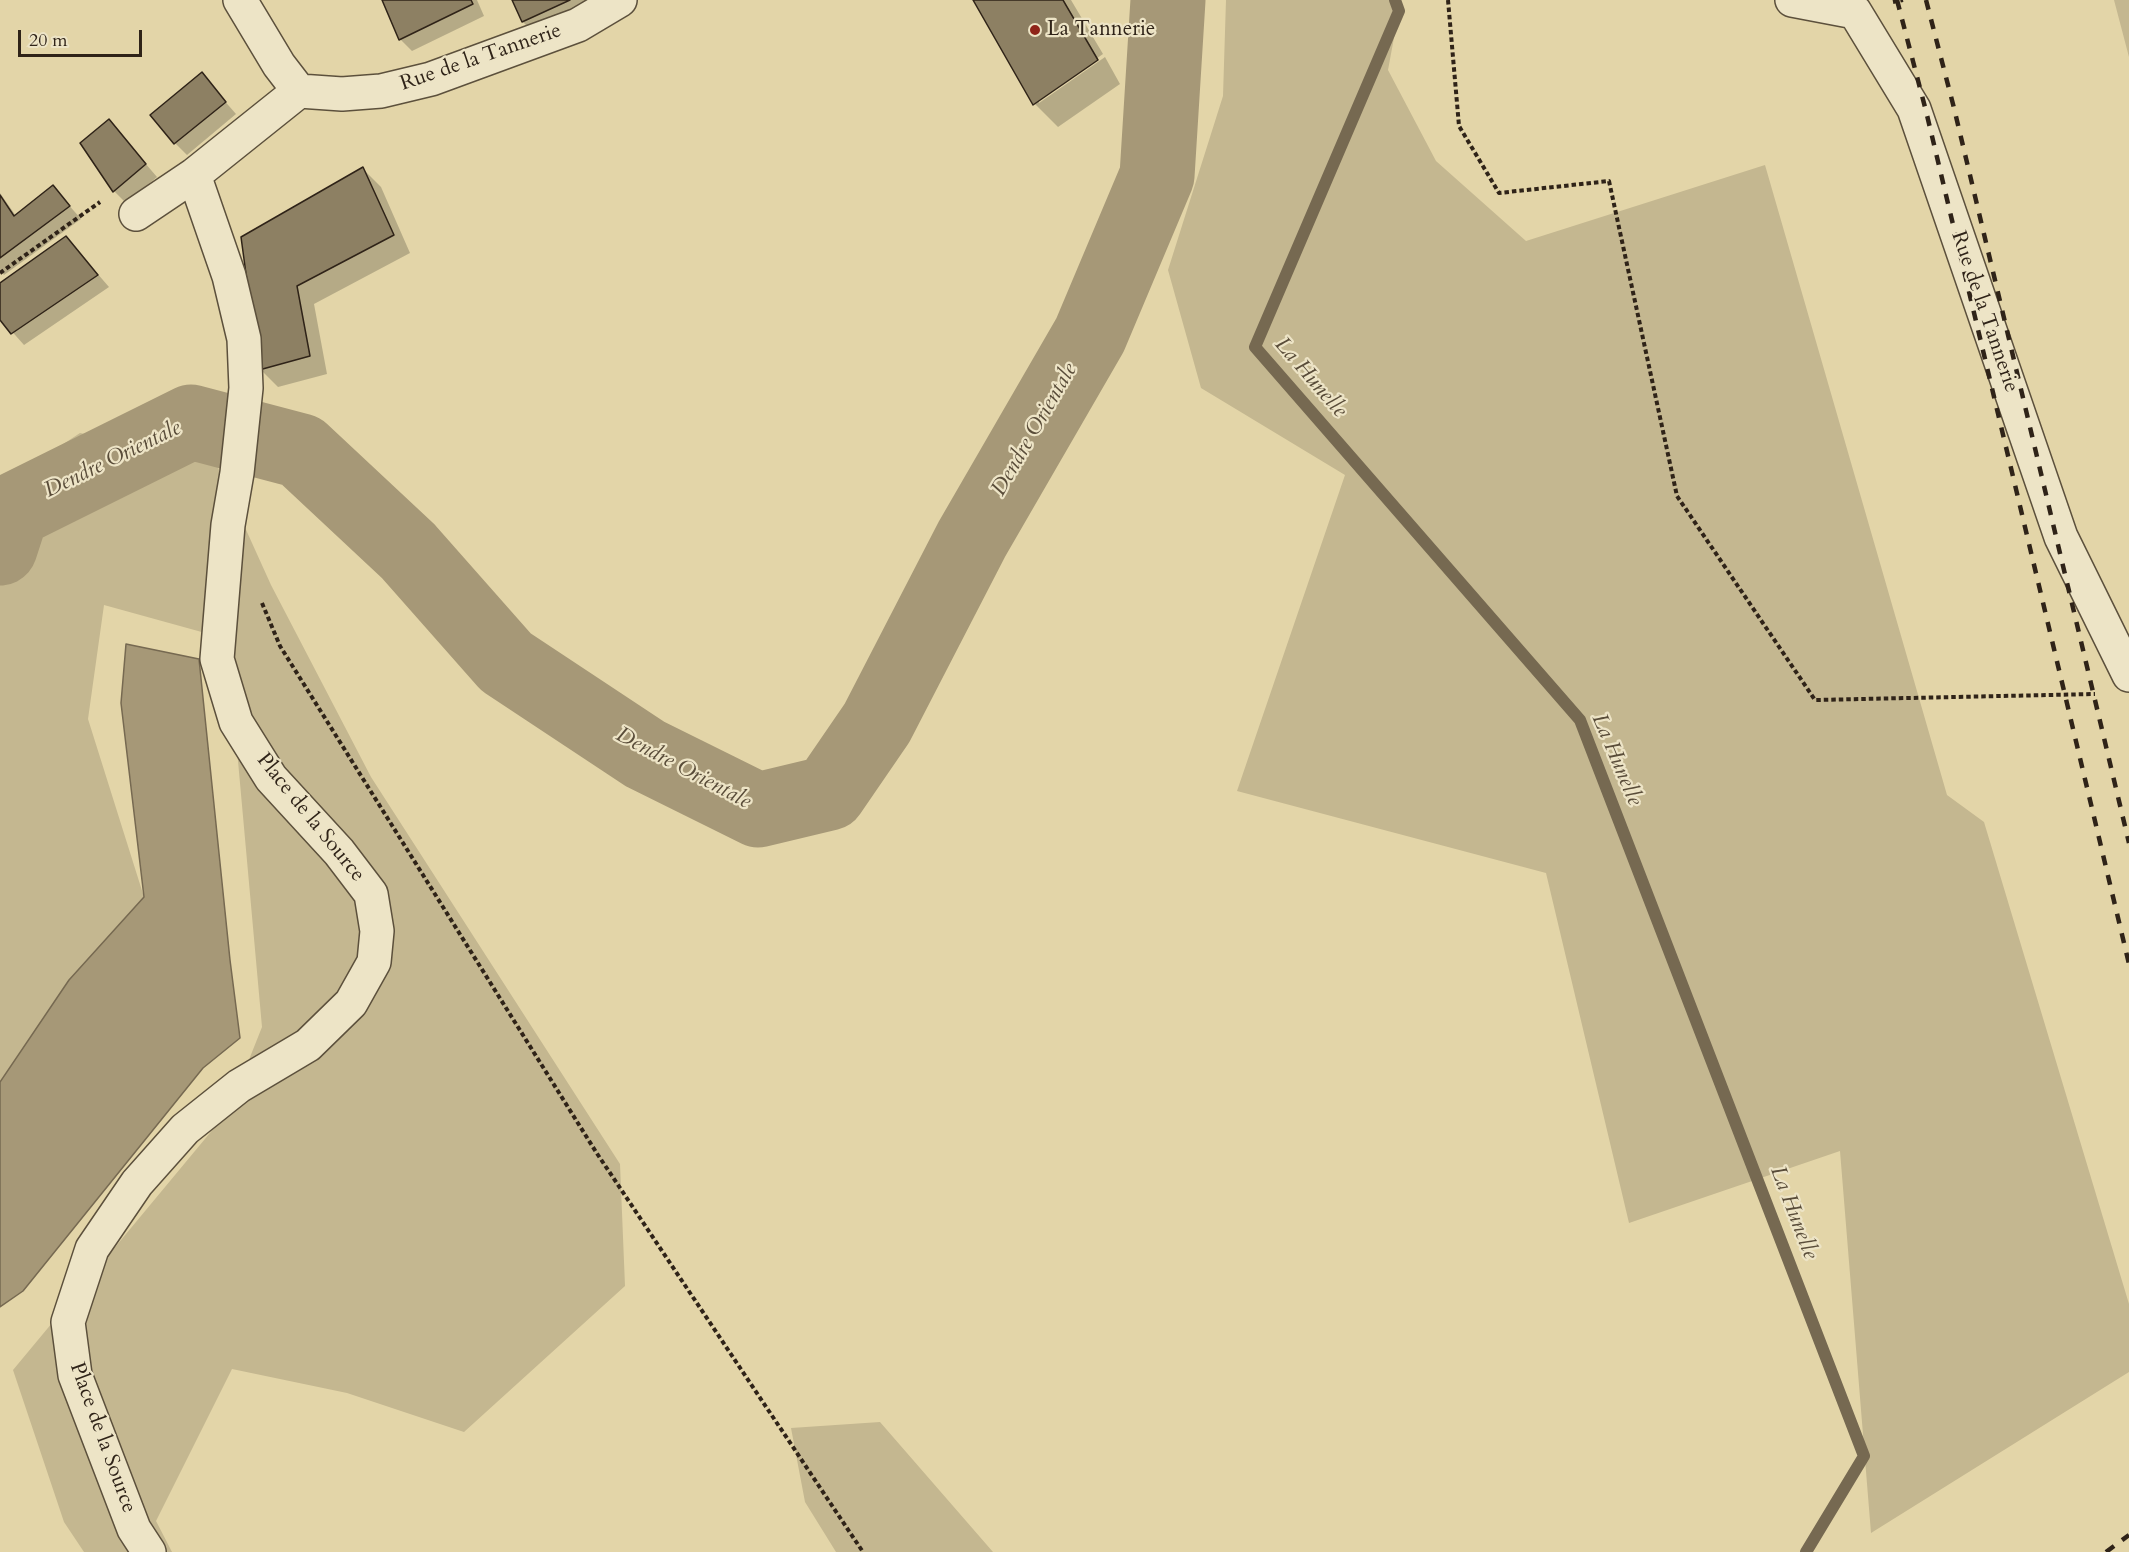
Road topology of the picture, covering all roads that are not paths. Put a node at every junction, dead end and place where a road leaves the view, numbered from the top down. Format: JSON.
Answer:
{"nodes":[{"id":1,"x":240,"y":0,"type":"edge"},
{"id":2,"x":620,"y":0,"type":"edge"},
{"id":3,"x":1792,"y":0,"type":"edge"},
{"id":4,"x":299,"y":91,"type":"junction"},
{"id":5,"x":194,"y":174,"type":"junction"},
{"id":6,"x":136,"y":214,"type":"road end"},
{"id":7,"x":2117,"y":685,"type":"edge"},
{"id":8,"x":149,"y":1552,"type":"edge"}],
"edges":[{"from":1,"to":4,"type":"street"},
{"from":2,"to":4,"type":"street","name":"Rue de la Tannerie"},
{"from":3,"to":7,"type":"street","name":"Rue de la Tannerie"},
{"from":4,"to":5,"type":"street"},
{"from":5,"to":6,"type":"street"},
{"from":5,"to":8,"type":"street","name":"Place de la Source"}]}
